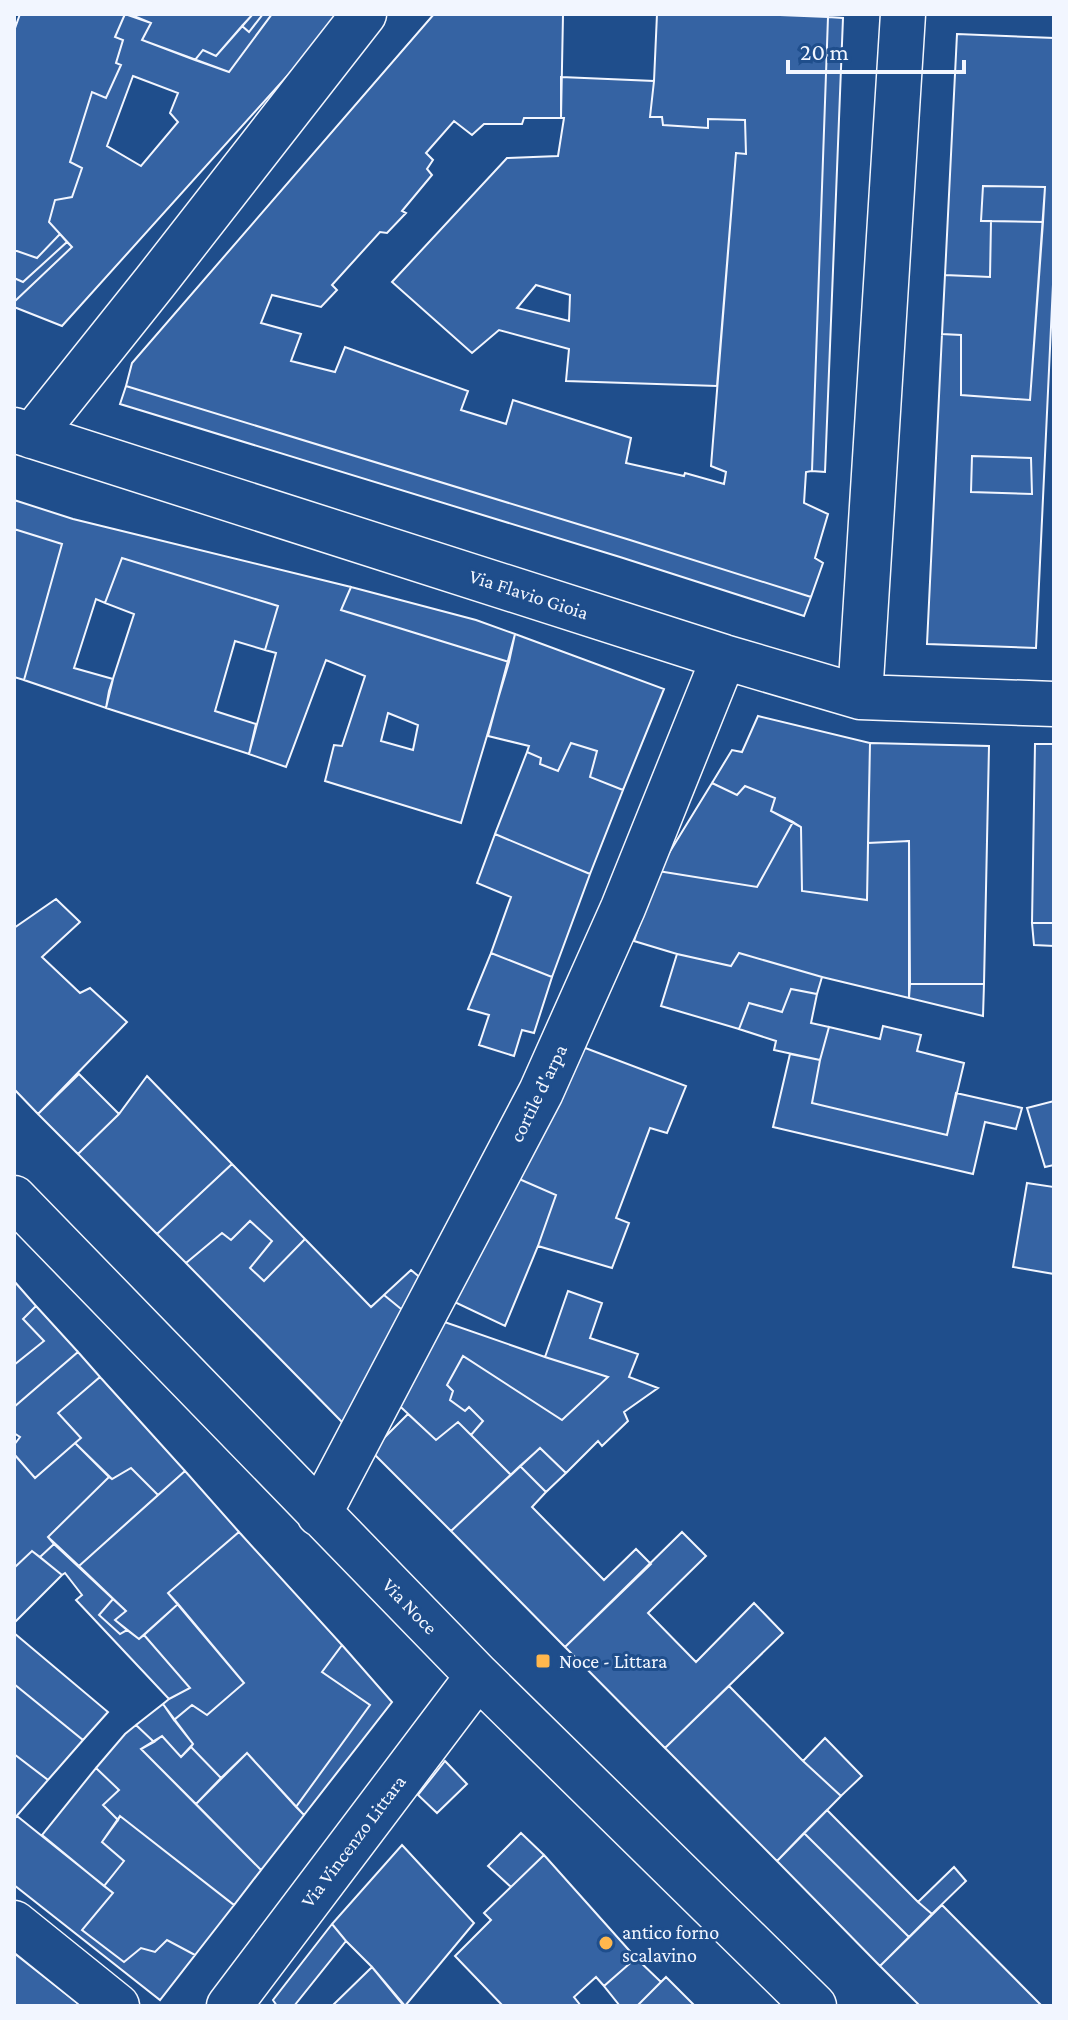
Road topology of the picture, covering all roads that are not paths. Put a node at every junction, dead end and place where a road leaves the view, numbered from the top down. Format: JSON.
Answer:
{"nodes":[{"id":1,"x":364,"y":14,"type":"edge"},
{"id":2,"x":903,"y":14,"type":"edge"},
{"id":3,"x":23,"y":433,"type":"edge"},
{"id":4,"x":724,"y":657,"type":"junction"},
{"id":5,"x":860,"y":697,"type":"junction"},
{"id":6,"x":1054,"y":704,"type":"edge"},
{"id":7,"x":14,"y":1198,"type":"edge"},
{"id":8,"x":319,"y":1514,"type":"junction"},
{"id":9,"x":478,"y":1676,"type":"junction"},
{"id":10,"x":14,"y":1923,"type":"edge"},
{"id":11,"x":117,"y":2006,"type":"edge"},
{"id":12,"x":229,"y":2006,"type":"edge"},
{"id":13,"x":814,"y":2006,"type":"edge"}],
"edges":[{"from":1,"to":3,"type":"street"},
{"from":2,"to":5,"type":"street"},
{"from":3,"to":4,"type":"street","name":"Via Flavio Gioia"},
{"from":4,"to":5,"type":"street","name":"Via Flavio Gioia"},
{"from":4,"to":8,"type":"street","name":"cortile d'arpa"},
{"from":5,"to":6,"type":"street","name":"Via Flavio Gioia"},
{"from":7,"to":8,"type":"street","name":"Via Noce"},
{"from":8,"to":9,"type":"street","name":"Via Noce"},
{"from":9,"to":12,"type":"street","name":"Via Vincenzo Littara"},
{"from":9,"to":13,"type":"street","name":"Via Noce"},
{"from":10,"to":11,"type":"street"}]}
